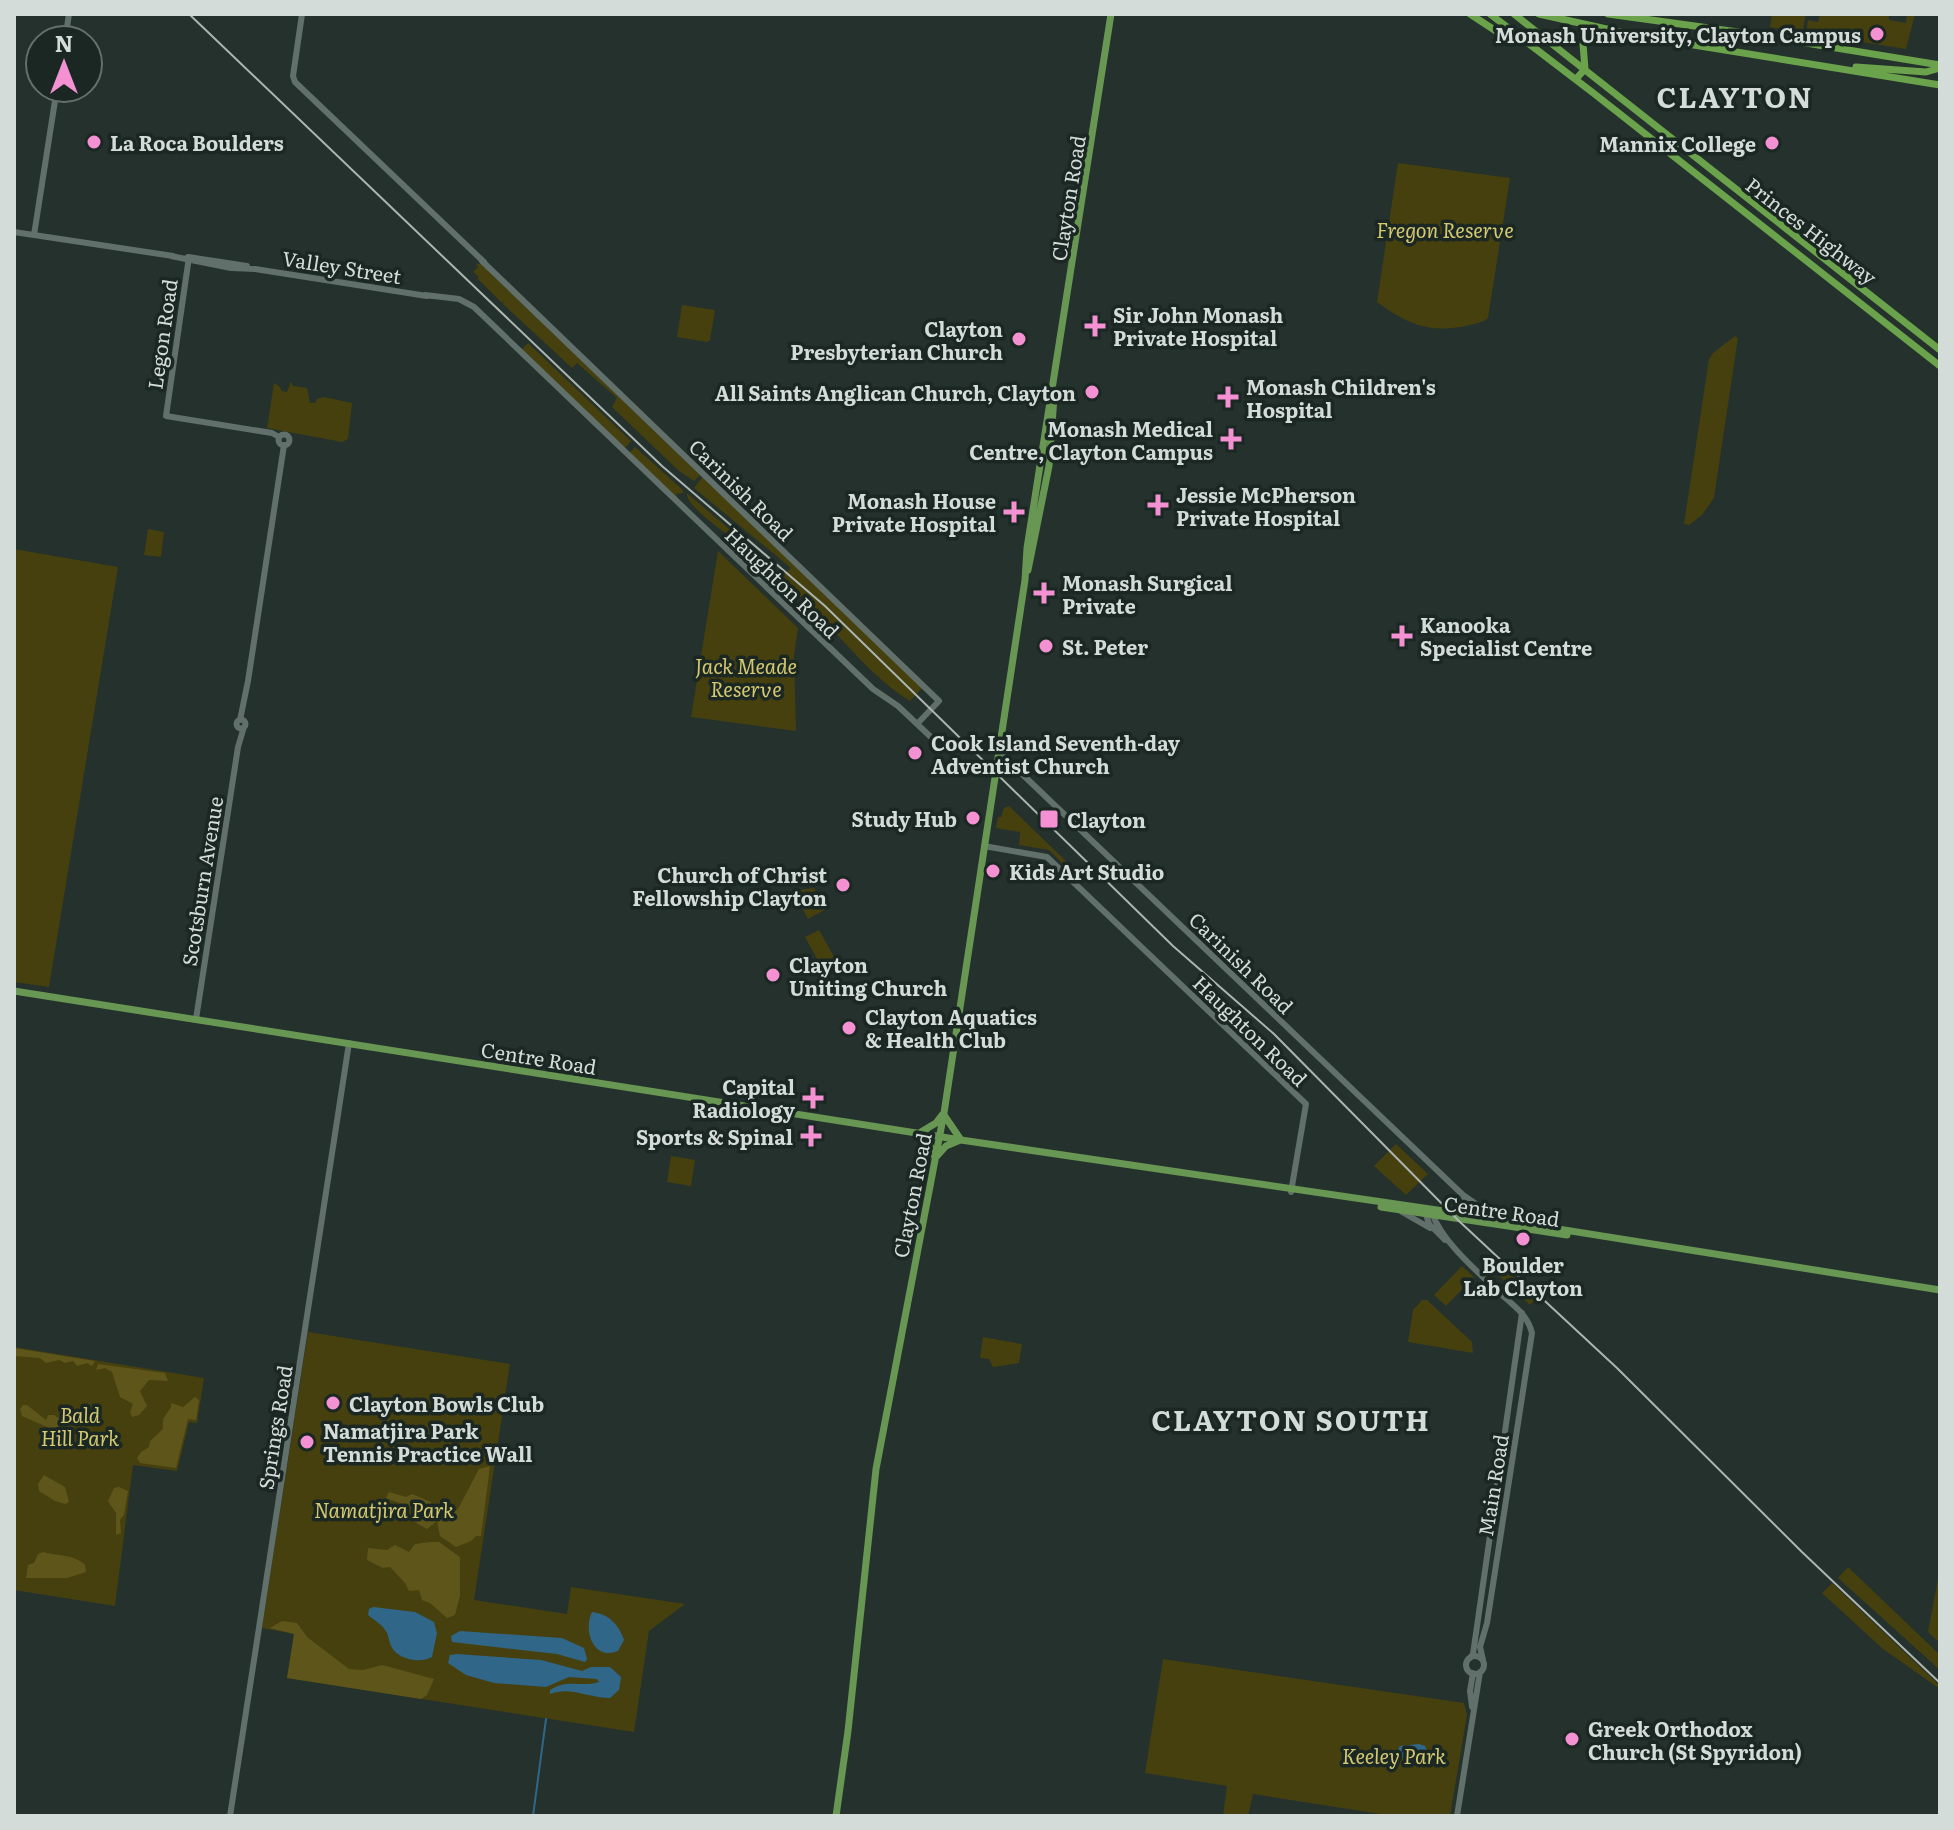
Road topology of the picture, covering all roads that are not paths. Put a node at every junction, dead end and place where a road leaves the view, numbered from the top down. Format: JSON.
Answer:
{"nodes":[{"id":1,"x":302,"y":14,"type":"edge"},
{"id":2,"x":1111,"y":14,"type":"edge"},
{"id":3,"x":1470,"y":14,"type":"edge"},
{"id":4,"x":1490,"y":14,"type":"edge"},
{"id":5,"x":1514,"y":14,"type":"edge"},
{"id":6,"x":1539,"y":14,"type":"edge"},
{"id":7,"x":1608,"y":14,"type":"edge"},
{"id":8,"x":1612,"y":30,"type":"junction"},
{"id":9,"x":1524,"y":41,"type":"junction"},
{"id":10,"x":1830,"y":66,"type":"junction"},
{"id":11,"x":1940,"y":67,"type":"edge"},
{"id":12,"x":1585,"y":69,"type":"junction"},
{"id":13,"x":1576,"y":79,"type":"junction"},
{"id":14,"x":1940,"y":85,"type":"edge"},
{"id":15,"x":54,"y":104,"type":"edge"},
{"id":16,"x":14,"y":232,"type":"edge"},
{"id":17,"x":34,"y":235,"type":"junction"},
{"id":18,"x":188,"y":259,"type":"junction"},
{"id":19,"x":462,"y":302,"type":"joint"},
{"id":20,"x":1940,"y":350,"type":"edge"},
{"id":21,"x":1940,"y":366,"type":"edge"},
{"id":22,"x":284,"y":445,"type":"joint"},
{"id":23,"x":917,"y":724,"type":"junction"},
{"id":24,"x":934,"y":740,"type":"dead end"},
{"id":25,"x":999,"y":752,"type":"junction"},
{"id":26,"x":984,"y":846,"type":"junction"},
{"id":27,"x":14,"y":991,"type":"edge"},
{"id":28,"x":196,"y":1019,"type":"junction"},
{"id":29,"x":349,"y":1043,"type":"junction"},
{"id":30,"x":944,"y":1113,"type":"junction"},
{"id":31,"x":919,"y":1133,"type":"junction"},
{"id":32,"x":939,"y":1136,"type":"junction"},
{"id":33,"x":961,"y":1140,"type":"junction"},
{"id":34,"x":935,"y":1158,"type":"junction"},
{"id":35,"x":1292,"y":1190,"type":"junction"},
{"id":36,"x":1464,"y":1198,"type":"junction"},
{"id":37,"x":1476,"y":1204,"type":"junction"},
{"id":38,"x":1399,"y":1210,"type":"junction"},
{"id":39,"x":1428,"y":1212,"type":"junction"},
{"id":40,"x":1462,"y":1214,"type":"junction"},
{"id":41,"x":1446,"y":1218,"type":"junction"},
{"id":42,"x":1473,"y":1218,"type":"junction"},
{"id":43,"x":1492,"y":1218,"type":"junction"},
{"id":44,"x":1439,"y":1232,"type":"junction"},
{"id":45,"x":1940,"y":1292,"type":"edge"},
{"id":46,"x":1522,"y":1313,"type":"junction"},
{"id":47,"x":1508,"y":1420,"type":"junction"},
{"id":48,"x":1518,"y":1421,"type":"junction"},
{"id":49,"x":1488,"y":1552,"type":"junction"},
{"id":50,"x":1498,"y":1554,"type":"junction"},
{"id":51,"x":1470,"y":1658,"type":"junction"},
{"id":52,"x":1483,"y":1660,"type":"junction"},
{"id":53,"x":1476,"y":1673,"type":"junction"},
{"id":54,"x":230,"y":1816,"type":"edge"},
{"id":55,"x":836,"y":1816,"type":"edge"},
{"id":56,"x":1457,"y":1816,"type":"edge"}],
"edges":[{"from":1,"to":23,"type":"street","name":"Carinish Road"},
{"from":2,"to":25,"type":"main road","name":"Clayton Road"},
{"from":3,"to":9,"type":"highway"},
{"from":4,"to":9,"type":"highway"},
{"from":5,"to":12,"type":"highway","name":"Princes Highway"},
{"from":6,"to":8,"type":"highway"},
{"from":7,"to":11,"type":"highway"},
{"from":8,"to":10,"type":"highway"},
{"from":8,"to":12,"type":"highway"},
{"from":9,"to":13,"type":"highway","name":"Princes Highway"},
{"from":10,"to":11,"type":"highway"},
{"from":10,"to":14,"type":"highway"},
{"from":12,"to":13,"type":"highway"},
{"from":12,"to":20,"type":"highway","name":"Princes Highway"},
{"from":13,"to":21,"type":"highway","name":"Princes Highway"},
{"from":15,"to":17,"type":"street"},
{"from":16,"to":17,"type":"street","name":"Valley Street"},
{"from":17,"to":18,"type":"street","name":"Valley Street"},
{"from":18,"to":19,"type":"street","name":"Valley Street"},
{"from":18,"to":22,"type":"street","name":"Legon Road"},
{"from":19,"to":23,"type":"street","name":"Haughton Road"},
{"from":22,"to":28,"type":"street","name":"Scotsburn Avenue"},
{"from":23,"to":24,"type":"street","name":"Haughton Road"},
{"from":25,"to":26,"type":"main road","name":"Clayton Road"},
{"from":25,"to":36,"type":"street","name":"Carinish Road"},
{"from":26,"to":30,"type":"main road","name":"Clayton Road"},
{"from":26,"to":35,"type":"street","name":"Haughton Road"},
{"from":27,"to":28,"type":"main road","name":"Centre Road"},
{"from":28,"to":29,"type":"main road","name":"Centre Road"},
{"from":29,"to":31,"type":"main road","name":"Centre Road"},
{"from":29,"to":54,"type":"street","name":"Springs Road"},
{"from":30,"to":31,"type":"main road"},
{"from":30,"to":32,"type":"main road","name":"Clayton Road"},
{"from":30,"to":33,"type":"main road"},
{"from":31,"to":32,"type":"main road","name":"Centre Road"},
{"from":31,"to":34,"type":"main road"},
{"from":32,"to":33,"type":"main road","name":"Centre Road"},
{"from":32,"to":34,"type":"main road","name":"Clayton Road"},
{"from":33,"to":34,"type":"main road"},
{"from":33,"to":35,"type":"main road","name":"Centre Road"},
{"from":34,"to":55,"type":"main road","name":"Clayton Road"},
{"from":35,"to":38,"type":"main road","name":"Centre Road"},
{"from":35,"to":39,"type":"main road","name":"Centre Road"},
{"from":36,"to":37,"type":"street","name":"Carinish Road"},
{"from":36,"to":40,"type":"street"},
{"from":36,"to":42,"type":"street","name":"Carinish Road"},
{"from":37,"to":42,"type":"street"},
{"from":37,"to":43,"type":"street","name":"Carinish Road"},
{"from":38,"to":39,"type":"main road","name":"Centre Road"},
{"from":38,"to":44,"type":"street"},
{"from":39,"to":40,"type":"main road","name":"Centre Road"},
{"from":39,"to":41,"type":"main road","name":"Centre Road"},
{"from":39,"to":44,"type":"street"},
{"from":40,"to":42,"type":"main road","name":"Centre Road"},
{"from":41,"to":42,"type":"main road","name":"Centre Road"},
{"from":41,"to":44,"type":"street"},
{"from":42,"to":43,"type":"main road","name":"Centre Road"},
{"from":42,"to":45,"type":"main road","name":"Centre Road"},
{"from":43,"to":45,"type":"main road","name":"Centre Road"},
{"from":44,"to":46,"type":"street"},
{"from":46,"to":47,"type":"street","name":"Main Road"},
{"from":46,"to":48,"type":"street","name":"Main Road"},
{"from":47,"to":48,"type":"street","name":"Main Road"},
{"from":47,"to":49,"type":"street","name":"Main Road"},
{"from":48,"to":50,"type":"street","name":"Main Road"},
{"from":49,"to":50,"type":"street","name":"Main Road"},
{"from":49,"to":51,"type":"street","name":"Main Road"},
{"from":50,"to":52,"type":"street","name":"Main Road"},
{"from":51,"to":52,"type":"street"},
{"from":51,"to":53,"type":"street"},
{"from":52,"to":53,"type":"street"},
{"from":53,"to":56,"type":"street"}]}
